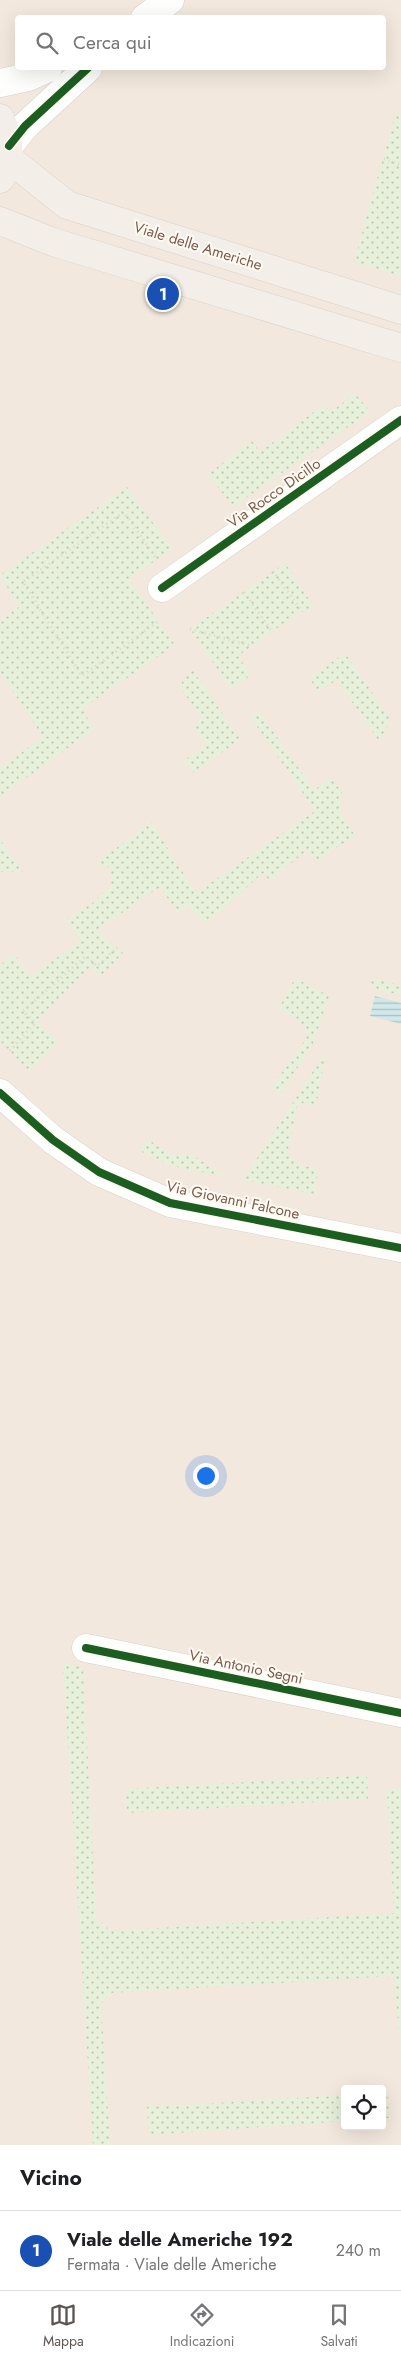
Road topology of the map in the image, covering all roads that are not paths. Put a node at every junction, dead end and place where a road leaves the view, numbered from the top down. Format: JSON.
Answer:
{"nodes":[{"id":1,"x":170,"y":0,"type":"edge"},
{"id":2,"x":149,"y":15,"type":"edge"},
{"id":3,"x":44,"y":70,"type":"edge"},
{"id":4,"x":86,"y":70,"type":"edge"},
{"id":5,"x":0,"y":84,"type":"edge"},
{"id":6,"x":0,"y":118,"type":"edge"},
{"id":7,"x":6,"y":161,"type":"edge"},
{"id":8,"x":0,"y":221,"type":"edge"},
{"id":9,"x":401,"y":310,"type":"edge"},
{"id":10,"x":400,"y":348,"type":"edge"},
{"id":11,"x":401,"y":420,"type":"edge"},
{"id":12,"x":162,"y":588,"type":"dead end"},
{"id":13,"x":0,"y":1093,"type":"edge"},
{"id":14,"x":401,"y":1248,"type":"edge"},
{"id":15,"x":86,"y":1648,"type":"dead end"},
{"id":16,"x":401,"y":1714,"type":"edge"}],
"edges":[{"from":1,"to":2,"type":"street"},
{"from":3,"to":5,"type":"street"},
{"from":4,"to":7,"type":"street"},
{"from":6,"to":7,"type":"main road"},
{"from":7,"to":9,"type":"main road","name":"Viale delle Americhe"},
{"from":8,"to":10,"type":"main road"},
{"from":11,"to":12,"type":"street","name":"Via Rocco Dicillo"},
{"from":13,"to":14,"type":"street","name":"Via Giovanni Falcone"},
{"from":15,"to":16,"type":"street","name":"Via Antonio Segni"}]}
